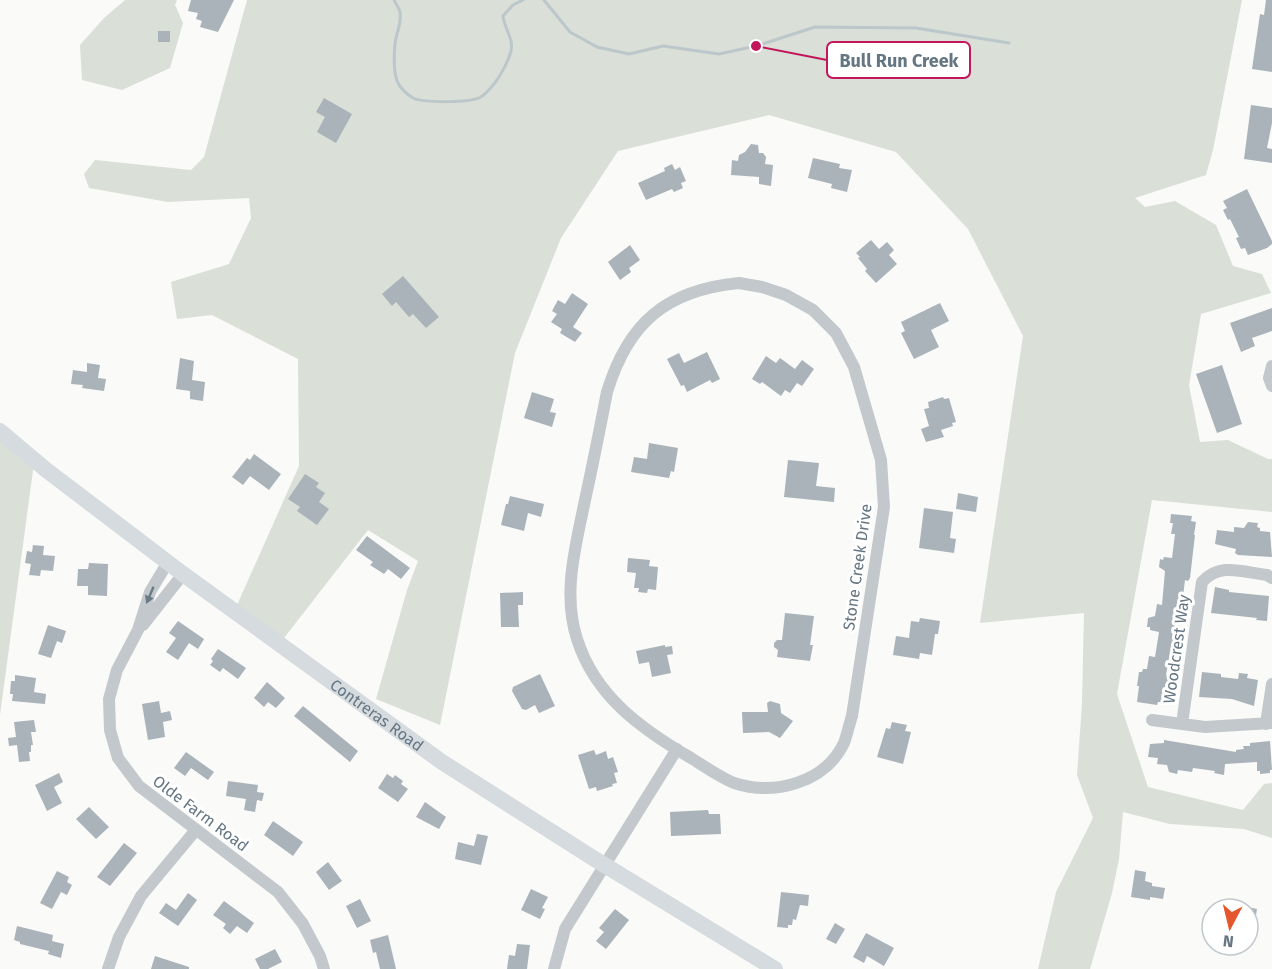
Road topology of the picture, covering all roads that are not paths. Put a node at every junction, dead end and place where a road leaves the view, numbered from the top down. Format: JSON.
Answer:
{"nodes":[{"id":1,"x":1272,"y":366,"type":"edge"},
{"id":2,"x":1272,"y":386,"type":"edge"},
{"id":3,"x":0,"y":431,"type":"edge"},
{"id":4,"x":168,"y":562,"type":"junction"},
{"id":5,"x":183,"y":574,"type":"junction"},
{"id":6,"x":1272,"y":578,"type":"edge"},
{"id":7,"x":138,"y":630,"type":"junction"},
{"id":8,"x":1272,"y":684,"type":"edge"},
{"id":9,"x":1152,"y":720,"type":"dead end"},
{"id":10,"x":1182,"y":724,"type":"junction"},
{"id":11,"x":1269,"y":724,"type":"edge"},
{"id":12,"x":677,"y":749,"type":"junction"},
{"id":13,"x":195,"y":831,"type":"junction"},
{"id":14,"x":603,"y":865,"type":"junction"},
{"id":15,"x":108,"y":969,"type":"edge"},
{"id":16,"x":324,"y":969,"type":"edge"},
{"id":17,"x":554,"y":969,"type":"edge"},
{"id":18,"x":775,"y":969,"type":"edge"}],
"edges":[{"from":1,"to":2,"type":"street"},
{"from":3,"to":4,"type":"street","name":"Contreras Road"},
{"from":4,"to":5,"type":"street","name":"Contreras Road"},
{"from":4,"to":7,"type":"street","name":"Olde Farm Road","one_way":true},
{"from":5,"to":7,"type":"street","name":"Olde Farm Road"},
{"from":5,"to":14,"type":"street","name":"Contreras Road"},
{"from":6,"to":10,"type":"street","name":"Woodcrest Way"},
{"from":7,"to":13,"type":"street","name":"Olde Farm Road"},
{"from":8,"to":11,"type":"street"},
{"from":9,"to":10,"type":"street"},
{"from":10,"to":11,"type":"street"},
{"from":12,"to":12,"type":"street","name":"Stone Creek Drive"},
{"from":12,"to":14,"type":"street"},
{"from":13,"to":15,"type":"street"},
{"from":13,"to":16,"type":"street","name":"Olde Farm Road"},
{"from":14,"to":17,"type":"street"},
{"from":14,"to":18,"type":"street","name":"Contreras Road"}]}
